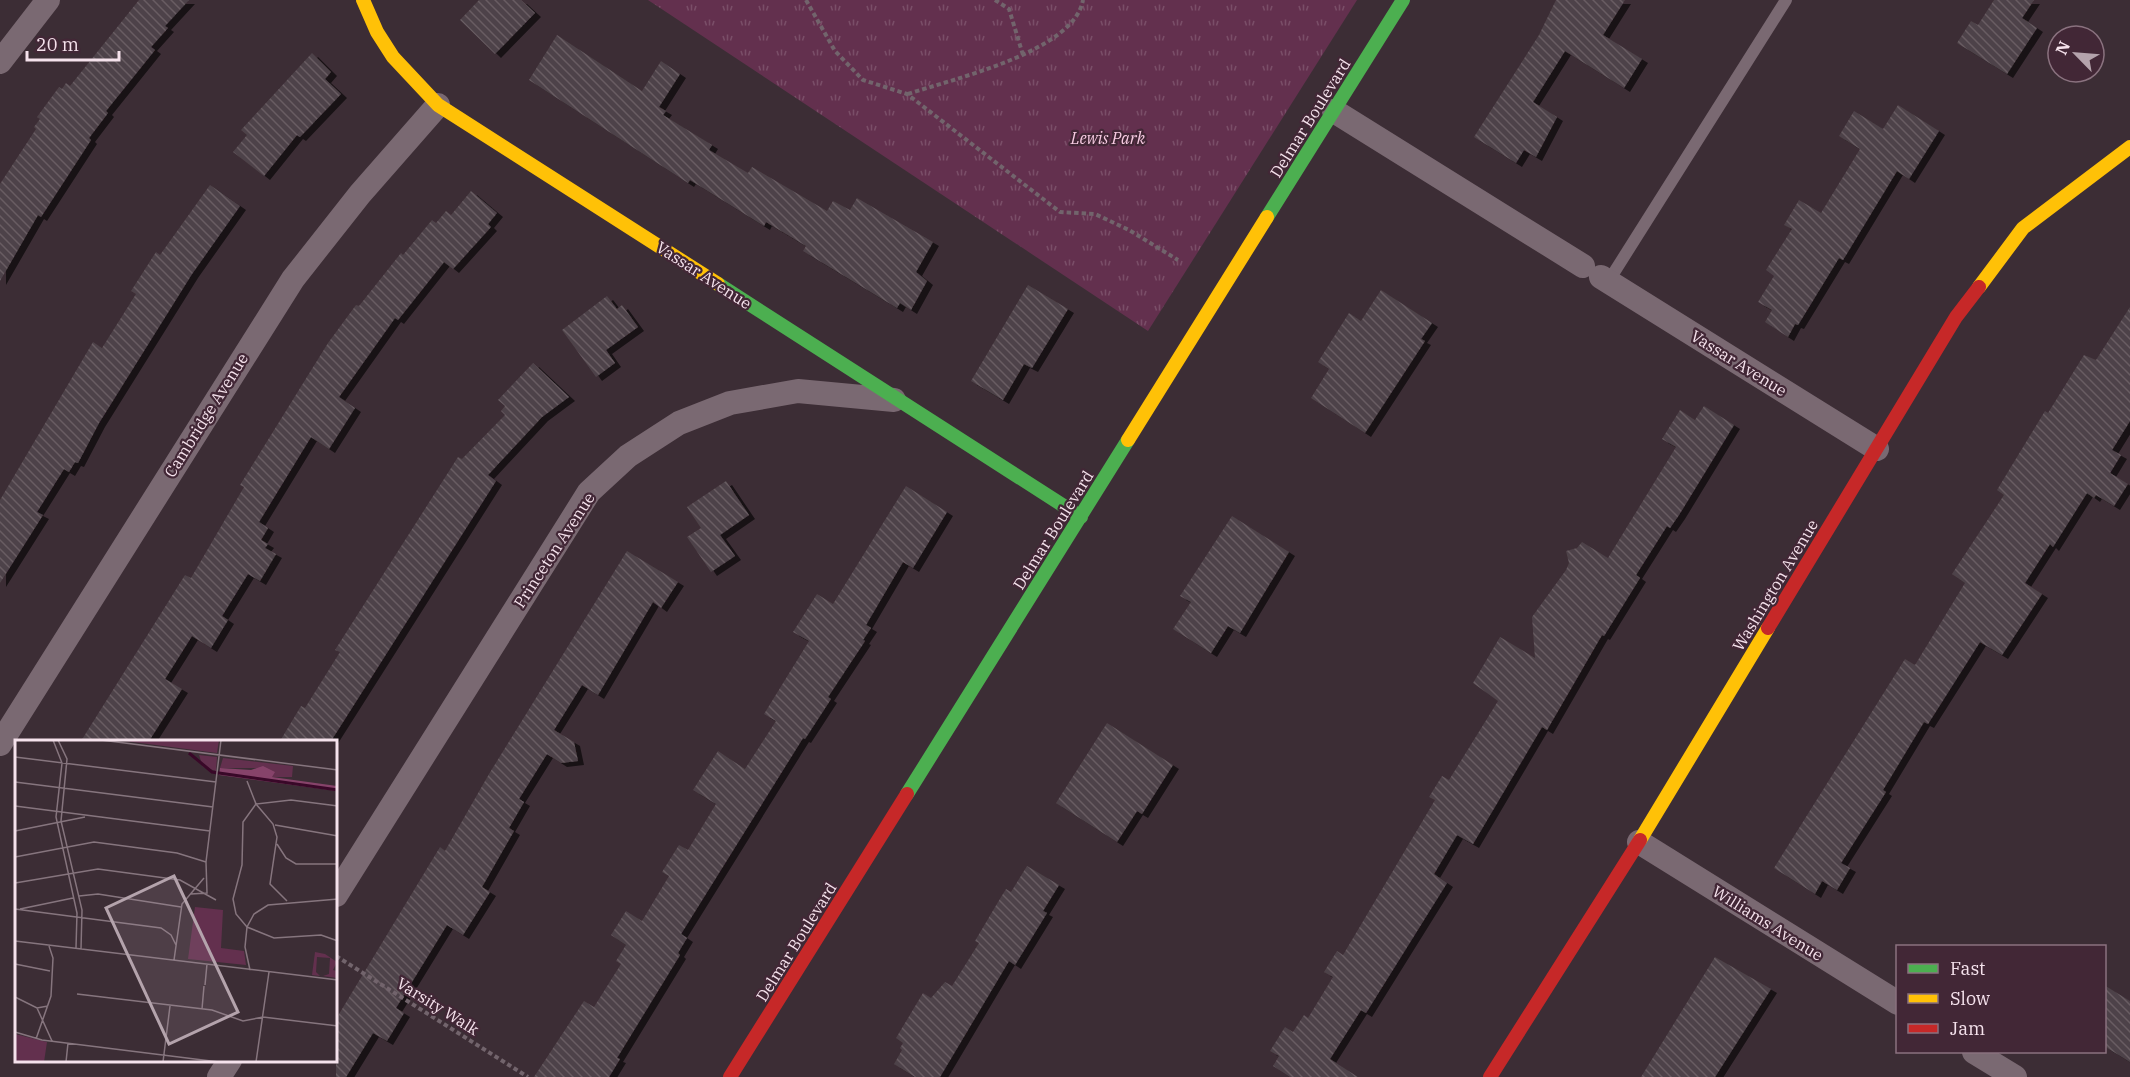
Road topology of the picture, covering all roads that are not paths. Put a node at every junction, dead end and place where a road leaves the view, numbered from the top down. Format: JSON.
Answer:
{"nodes":[{"id":1,"x":48,"y":0,"type":"edge"},
{"id":2,"x":363,"y":0,"type":"edge"},
{"id":3,"x":1403,"y":0,"type":"edge"},
{"id":4,"x":1786,"y":0,"type":"edge"},
{"id":5,"x":0,"y":62,"type":"edge"},
{"id":6,"x":438,"y":105,"type":"junction"},
{"id":7,"x":1334,"y":111,"type":"junction"},
{"id":8,"x":2130,"y":147,"type":"edge"},
{"id":9,"x":1597,"y":275,"type":"junction"},
{"id":10,"x":900,"y":400,"type":"junction"},
{"id":11,"x":1877,"y":449,"type":"junction"},
{"id":12,"x":1081,"y":517,"type":"junction"},
{"id":13,"x":0,"y":744,"type":"edge"},
{"id":14,"x":1639,"y":842,"type":"junction"},
{"id":15,"x":338,"y":892,"type":"edge"},
{"id":16,"x":1896,"y":1002,"type":"edge"},
{"id":17,"x":1976,"y":1053,"type":"edge"},
{"id":18,"x":229,"y":1062,"type":"edge"},
{"id":19,"x":219,"y":1077,"type":"edge"},
{"id":20,"x":730,"y":1077,"type":"edge"},
{"id":21,"x":1490,"y":1077,"type":"edge"},
{"id":22,"x":2015,"y":1077,"type":"edge"}],
"edges":[{"from":1,"to":5,"type":"street"},
{"from":2,"to":6,"type":"street","name":"Vassar Avenue"},
{"from":3,"to":7,"type":"street","name":"Delmar Boulevard"},
{"from":4,"to":9,"type":"lane"},
{"from":6,"to":10,"type":"street","name":"Vassar Avenue"},
{"from":6,"to":13,"type":"street","name":"Cambridge Avenue"},
{"from":7,"to":9,"type":"street","name":"Vassar Avenue"},
{"from":7,"to":12,"type":"street","name":"Delmar Boulevard"},
{"from":8,"to":11,"type":"street","name":"Washington Avenue"},
{"from":9,"to":11,"type":"street","name":"Vassar Avenue"},
{"from":10,"to":12,"type":"street","name":"Vassar Avenue"},
{"from":10,"to":15,"type":"street","name":"Princeton Avenue"},
{"from":11,"to":14,"type":"street","name":"Washington Avenue"},
{"from":12,"to":20,"type":"street","name":"Delmar Boulevard"},
{"from":14,"to":16,"type":"street","name":"Williams Avenue"},
{"from":14,"to":21,"type":"street","name":"Washington Avenue"},
{"from":17,"to":22,"type":"street"},
{"from":18,"to":19,"type":"street"}]}
